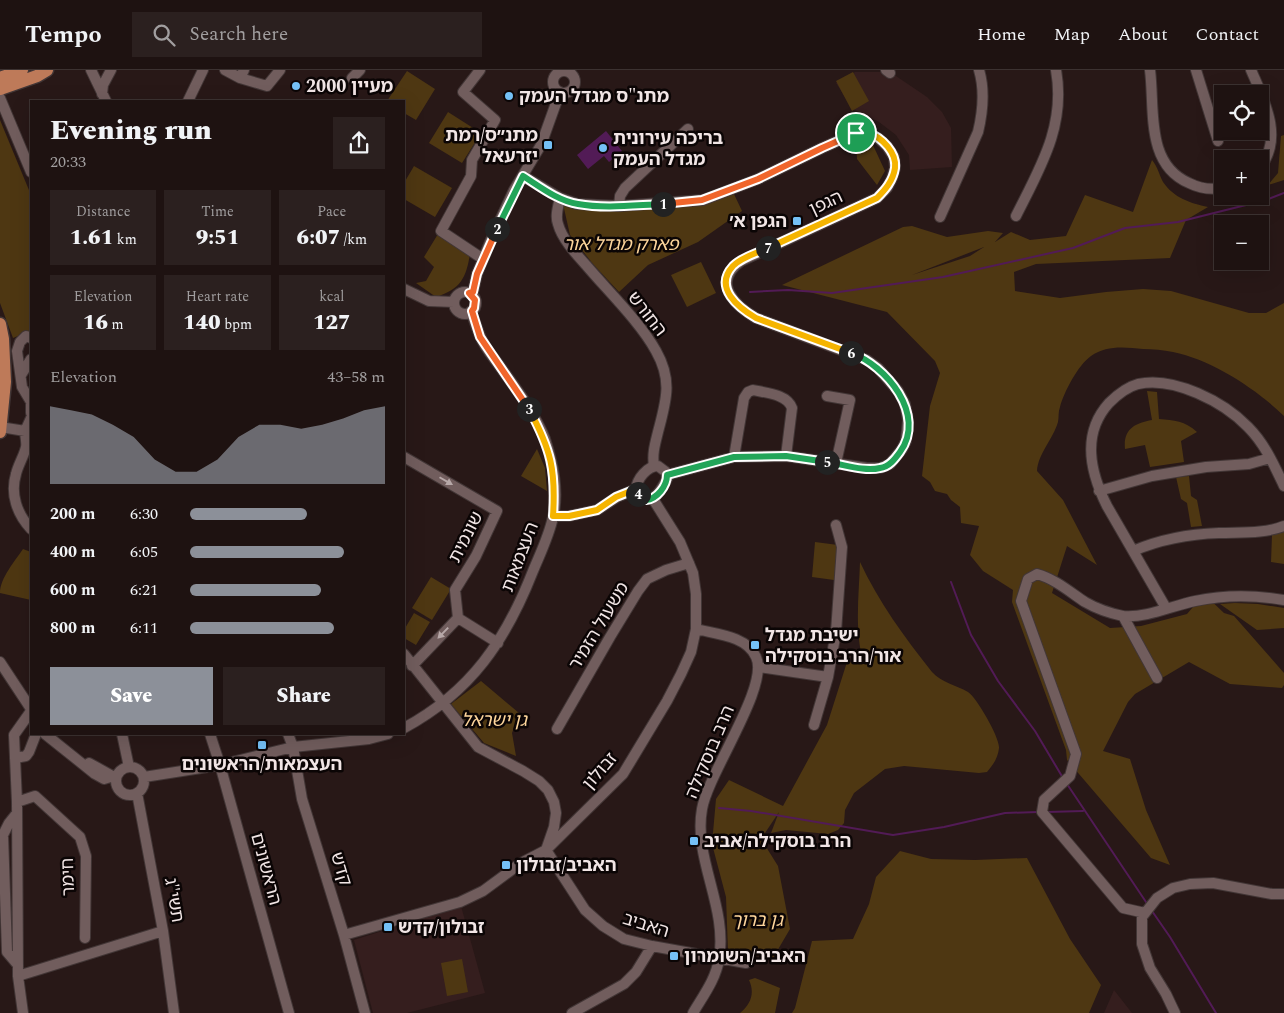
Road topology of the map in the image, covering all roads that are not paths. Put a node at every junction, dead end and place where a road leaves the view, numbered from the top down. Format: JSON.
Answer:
{"nodes":[{"id":1,"x":22,"y":70,"type":"edge"},
{"id":2,"x":47,"y":70,"type":"edge"},
{"id":3,"x":91,"y":70,"type":"edge"},
{"id":4,"x":111,"y":70,"type":"edge"},
{"id":5,"x":203,"y":70,"type":"edge"},
{"id":6,"x":225,"y":70,"type":"edge"},
{"id":7,"x":280,"y":70,"type":"edge"},
{"id":8,"x":360,"y":70,"type":"edge"},
{"id":9,"x":480,"y":70,"type":"edge"},
{"id":10,"x":979,"y":70,"type":"edge"},
{"id":11,"x":1056,"y":70,"type":"edge"},
{"id":12,"x":1150,"y":70,"type":"edge"},
{"id":13,"x":1196,"y":70,"type":"edge"},
{"id":14,"x":1251,"y":70,"type":"edge"},
{"id":15,"x":552,"y":73,"type":"edge"},
{"id":16,"x":575,"y":73,"type":"edge"},
{"id":17,"x":242,"y":74,"type":"edge"},
{"id":18,"x":0,"y":78,"type":"edge"},
{"id":19,"x":352,"y":78,"type":"dead end"},
{"id":20,"x":0,"y":89,"type":"edge"},
{"id":21,"x":560,"y":92,"type":"junction"},
{"id":22,"x":0,"y":98,"type":"edge"},
{"id":23,"x":104,"y":98,"type":"edge"},
{"id":24,"x":188,"y":100,"type":"edge"},
{"id":25,"x":688,"y":129,"type":"dead end"},
{"id":26,"x":1218,"y":141,"type":"dead end"},
{"id":27,"x":1269,"y":150,"type":"edge"},
{"id":28,"x":30,"y":170,"type":"edge"},
{"id":29,"x":523,"y":176,"type":"junction"},
{"id":30,"x":1214,"y":188,"type":"edge"},
{"id":31,"x":560,"y":198,"type":"junction"},
{"id":32,"x":619,"y":206,"type":"junction"},
{"id":33,"x":1016,"y":216,"type":"dead end"},
{"id":34,"x":940,"y":217,"type":"dead end"},
{"id":35,"x":483,"y":259,"type":"junction"},
{"id":36,"x":405,"y":289,"type":"edge"},
{"id":37,"x":469,"y":293,"type":"junction"},
{"id":38,"x":454,"y":302,"type":"junction"},
{"id":39,"x":472,"y":311,"type":"junction"},
{"id":40,"x":0,"y":324,"type":"edge"},
{"id":41,"x":30,"y":338,"type":"edge"},
{"id":42,"x":30,"y":360,"type":"edge"},
{"id":43,"x":21,"y":375,"type":"junction"},
{"id":44,"x":827,"y":396,"type":"dead end"},
{"id":45,"x":30,"y":400,"type":"edge"},
{"id":46,"x":30,"y":420,"type":"edge"},
{"id":47,"x":0,"y":429,"type":"edge"},
{"id":48,"x":25,"y":432,"type":"junction"},
{"id":49,"x":786,"y":456,"type":"junction"},
{"id":50,"x":734,"y":457,"type":"junction"},
{"id":51,"x":405,"y":458,"type":"edge"},
{"id":52,"x":1270,"y":458,"type":"junction"},
{"id":53,"x":836,"y":463,"type":"junction"},
{"id":54,"x":654,"y":466,"type":"junction"},
{"id":55,"x":667,"y":475,"type":"junction"},
{"id":56,"x":1284,"y":486,"type":"edge"},
{"id":57,"x":636,"y":489,"type":"junction"},
{"id":58,"x":1099,"y":491,"type":"junction"},
{"id":59,"x":653,"y":499,"type":"junction"},
{"id":60,"x":553,"y":516,"type":"junction"},
{"id":61,"x":836,"y":525,"type":"dead end"},
{"id":62,"x":1284,"y":526,"type":"edge"},
{"id":63,"x":30,"y":528,"type":"edge"},
{"id":64,"x":1133,"y":551,"type":"junction"},
{"id":65,"x":689,"y":563,"type":"junction"},
{"id":66,"x":1284,"y":600,"type":"edge"},
{"id":67,"x":1166,"y":608,"type":"junction"},
{"id":68,"x":1122,"y":616,"type":"junction"},
{"id":69,"x":458,"y":618,"type":"junction"},
{"id":70,"x":696,"y":629,"type":"junction"},
{"id":71,"x":498,"y":643,"type":"junction"},
{"id":72,"x":405,"y":656,"type":"edge"},
{"id":73,"x":0,"y":662,"type":"edge"},
{"id":74,"x":412,"y":666,"type":"junction"},
{"id":75,"x":759,"y":667,"type":"junction"},
{"id":76,"x":828,"y":678,"type":"junction"},
{"id":77,"x":1157,"y":678,"type":"dead end"},
{"id":78,"x":442,"y":703,"type":"junction"},
{"id":79,"x":30,"y":708,"type":"edge"},
{"id":80,"x":30,"y":711,"type":"edge"},
{"id":81,"x":814,"y":725,"type":"dead end"},
{"id":82,"x":405,"y":727,"type":"edge"},
{"id":83,"x":557,"y":729,"type":"dead end"},
{"id":84,"x":36,"y":735,"type":"edge"},
{"id":85,"x":46,"y":735,"type":"edge"},
{"id":86,"x":54,"y":735,"type":"edge"},
{"id":87,"x":122,"y":735,"type":"edge"},
{"id":88,"x":210,"y":735,"type":"edge"},
{"id":89,"x":288,"y":735,"type":"edge"},
{"id":90,"x":384,"y":735,"type":"edge"},
{"id":91,"x":293,"y":748,"type":"junction"},
{"id":92,"x":15,"y":758,"type":"junction"},
{"id":93,"x":220,"y":765,"type":"junction"},
{"id":94,"x":129,"y":767,"type":"junction"},
{"id":95,"x":115,"y":777,"type":"junction"},
{"id":96,"x":144,"y":777,"type":"junction"},
{"id":97,"x":137,"y":793,"type":"junction"},
{"id":98,"x":17,"y":802,"type":"junction"},
{"id":99,"x":546,"y":850,"type":"junction"},
{"id":100,"x":1284,"y":894,"type":"edge"},
{"id":101,"x":1145,"y":913,"type":"junction"},
{"id":102,"x":163,"y":931,"type":"junction"},
{"id":103,"x":344,"y":935,"type":"junction"},
{"id":104,"x":85,"y":938,"type":"dead end"},
{"id":105,"x":652,"y":946,"type":"junction"},
{"id":106,"x":719,"y":959,"type":"junction"},
{"id":107,"x":746,"y":964,"type":"dead end"},
{"id":108,"x":18,"y":976,"type":"junction"},
{"id":109,"x":23,"y":1013,"type":"edge"},
{"id":110,"x":174,"y":1013,"type":"edge"},
{"id":111,"x":289,"y":1013,"type":"edge"},
{"id":112,"x":365,"y":1013,"type":"edge"},
{"id":113,"x":572,"y":1013,"type":"edge"},
{"id":114,"x":693,"y":1013,"type":"edge"},
{"id":115,"x":1175,"y":1013,"type":"edge"}],
"edges":[{"from":1,"to":18,"type":"main road"},
{"from":2,"to":20,"type":"main road"},
{"from":3,"to":23,"type":"street"},
{"from":4,"to":23,"type":"street"},
{"from":5,"to":24,"type":"street"},
{"from":6,"to":17,"type":"street"},
{"from":7,"to":17,"type":"street"},
{"from":8,"to":19,"type":"street"},
{"from":9,"to":35,"type":"street"},
{"from":10,"to":34,"type":"street"},
{"from":11,"to":33,"type":"street"},
{"from":12,"to":30,"type":"street"},
{"from":13,"to":26,"type":"street"},
{"from":14,"to":27,"type":"street"},
{"from":15,"to":16,"type":"street"},
{"from":15,"to":21,"type":"street"},
{"from":16,"to":21,"type":"street"},
{"from":21,"to":29,"type":"street"},
{"from":22,"to":28,"type":"street"},
{"from":25,"to":32,"type":"street"},
{"from":29,"to":31,"type":"street","name":"הגפן"},
{"from":29,"to":35,"type":"street"},
{"from":31,"to":32,"type":"street","name":"הגפן"},
{"from":31,"to":54,"type":"street","name":"החורש"},
{"from":32,"to":53,"type":"street","name":"הגפן"},
{"from":35,"to":37,"type":"street"},
{"from":36,"to":38,"type":"street"},
{"from":37,"to":38,"type":"street"},
{"from":37,"to":39,"type":"street"},
{"from":38,"to":39,"type":"street"},
{"from":39,"to":60,"type":"street","name":"העצמאות"},
{"from":40,"to":47,"type":"main road"},
{"from":41,"to":43,"type":"street"},
{"from":42,"to":43,"type":"street"},
{"from":43,"to":45,"type":"street"},
{"from":44,"to":53,"type":"street"},
{"from":46,"to":48,"type":"street"},
{"from":47,"to":48,"type":"street"},
{"from":48,"to":63,"type":"street"},
{"from":49,"to":50,"type":"street","name":"הגפן"},
{"from":49,"to":50,"type":"street"},
{"from":49,"to":53,"type":"street","name":"הגפן"},
{"from":50,"to":55,"type":"street","name":"הגפן"},
{"from":51,"to":69,"type":"street","name":"שונמית","one_way":true},
{"from":52,"to":56,"type":"street"},
{"from":52,"to":58,"type":"street"},
{"from":52,"to":58,"type":"street"},
{"from":54,"to":55,"type":"street"},
{"from":54,"to":57,"type":"street"},
{"from":55,"to":59,"type":"street"},
{"from":57,"to":59,"type":"street"},
{"from":57,"to":60,"type":"street"},
{"from":58,"to":64,"type":"street"},
{"from":59,"to":65,"type":"street","name":"זבולון"},
{"from":60,"to":71,"type":"street","name":"העצמאות"},
{"from":61,"to":76,"type":"street"},
{"from":62,"to":64,"type":"street"},
{"from":64,"to":67,"type":"street"},
{"from":65,"to":70,"type":"street","name":"זבולון"},
{"from":65,"to":83,"type":"street","name":"משעול הזמיר"},
{"from":66,"to":67,"type":"street"},
{"from":67,"to":68,"type":"street"},
{"from":68,"to":77,"type":"street"},
{"from":68,"to":101,"type":"street"},
{"from":69,"to":71,"type":"street"},
{"from":69,"to":74,"type":"street","one_way":true},
{"from":70,"to":75,"type":"street"},
{"from":70,"to":99,"type":"street","name":"זבולון"},
{"from":71,"to":78,"type":"street","name":"העצמאות"},
{"from":72,"to":74,"type":"street"},
{"from":73,"to":79,"type":"street"},
{"from":74,"to":78,"type":"street"},
{"from":75,"to":76,"type":"street"},
{"from":75,"to":106,"type":"street","name":"הרב בוסקילה"},
{"from":76,"to":81,"type":"street"},
{"from":78,"to":82,"type":"street","name":"העצמאות"},
{"from":78,"to":99,"type":"street"},
{"from":80,"to":92,"type":"street"},
{"from":84,"to":92,"type":"street"},
{"from":85,"to":95,"type":"street"},
{"from":86,"to":95,"type":"street"},
{"from":87,"to":94,"type":"street"},
{"from":88,"to":93,"type":"street","name":"הראשונים"},
{"from":89,"to":91,"type":"street","name":"קדש"},
{"from":90,"to":91,"type":"street"},
{"from":91,"to":93,"type":"street"},
{"from":91,"to":103,"type":"street","name":"קדש"},
{"from":92,"to":98,"type":"street"},
{"from":93,"to":96,"type":"street"},
{"from":93,"to":111,"type":"street","name":"הראשונים"},
{"from":94,"to":95,"type":"street"},
{"from":94,"to":96,"type":"street"},
{"from":95,"to":97,"type":"street"},
{"from":96,"to":97,"type":"street"},
{"from":97,"to":102,"type":"street","name":"תשי\"ג"},
{"from":98,"to":104,"type":"street","name":"חימר"},
{"from":98,"to":108,"type":"street"},
{"from":99,"to":103,"type":"street","name":"זבולון"},
{"from":99,"to":105,"type":"street","name":"האביב"},
{"from":100,"to":101,"type":"street"},
{"from":101,"to":115,"type":"street"},
{"from":102,"to":108,"type":"street"},
{"from":102,"to":110,"type":"street","name":"תשי\"ג"},
{"from":103,"to":112,"type":"street","name":"קדש"},
{"from":105,"to":106,"type":"street","name":"האביב"},
{"from":105,"to":113,"type":"street"},
{"from":106,"to":107,"type":"street","name":"האביב"},
{"from":106,"to":114,"type":"street","name":"הרב בוסקילה"},
{"from":108,"to":109,"type":"street"}]}
